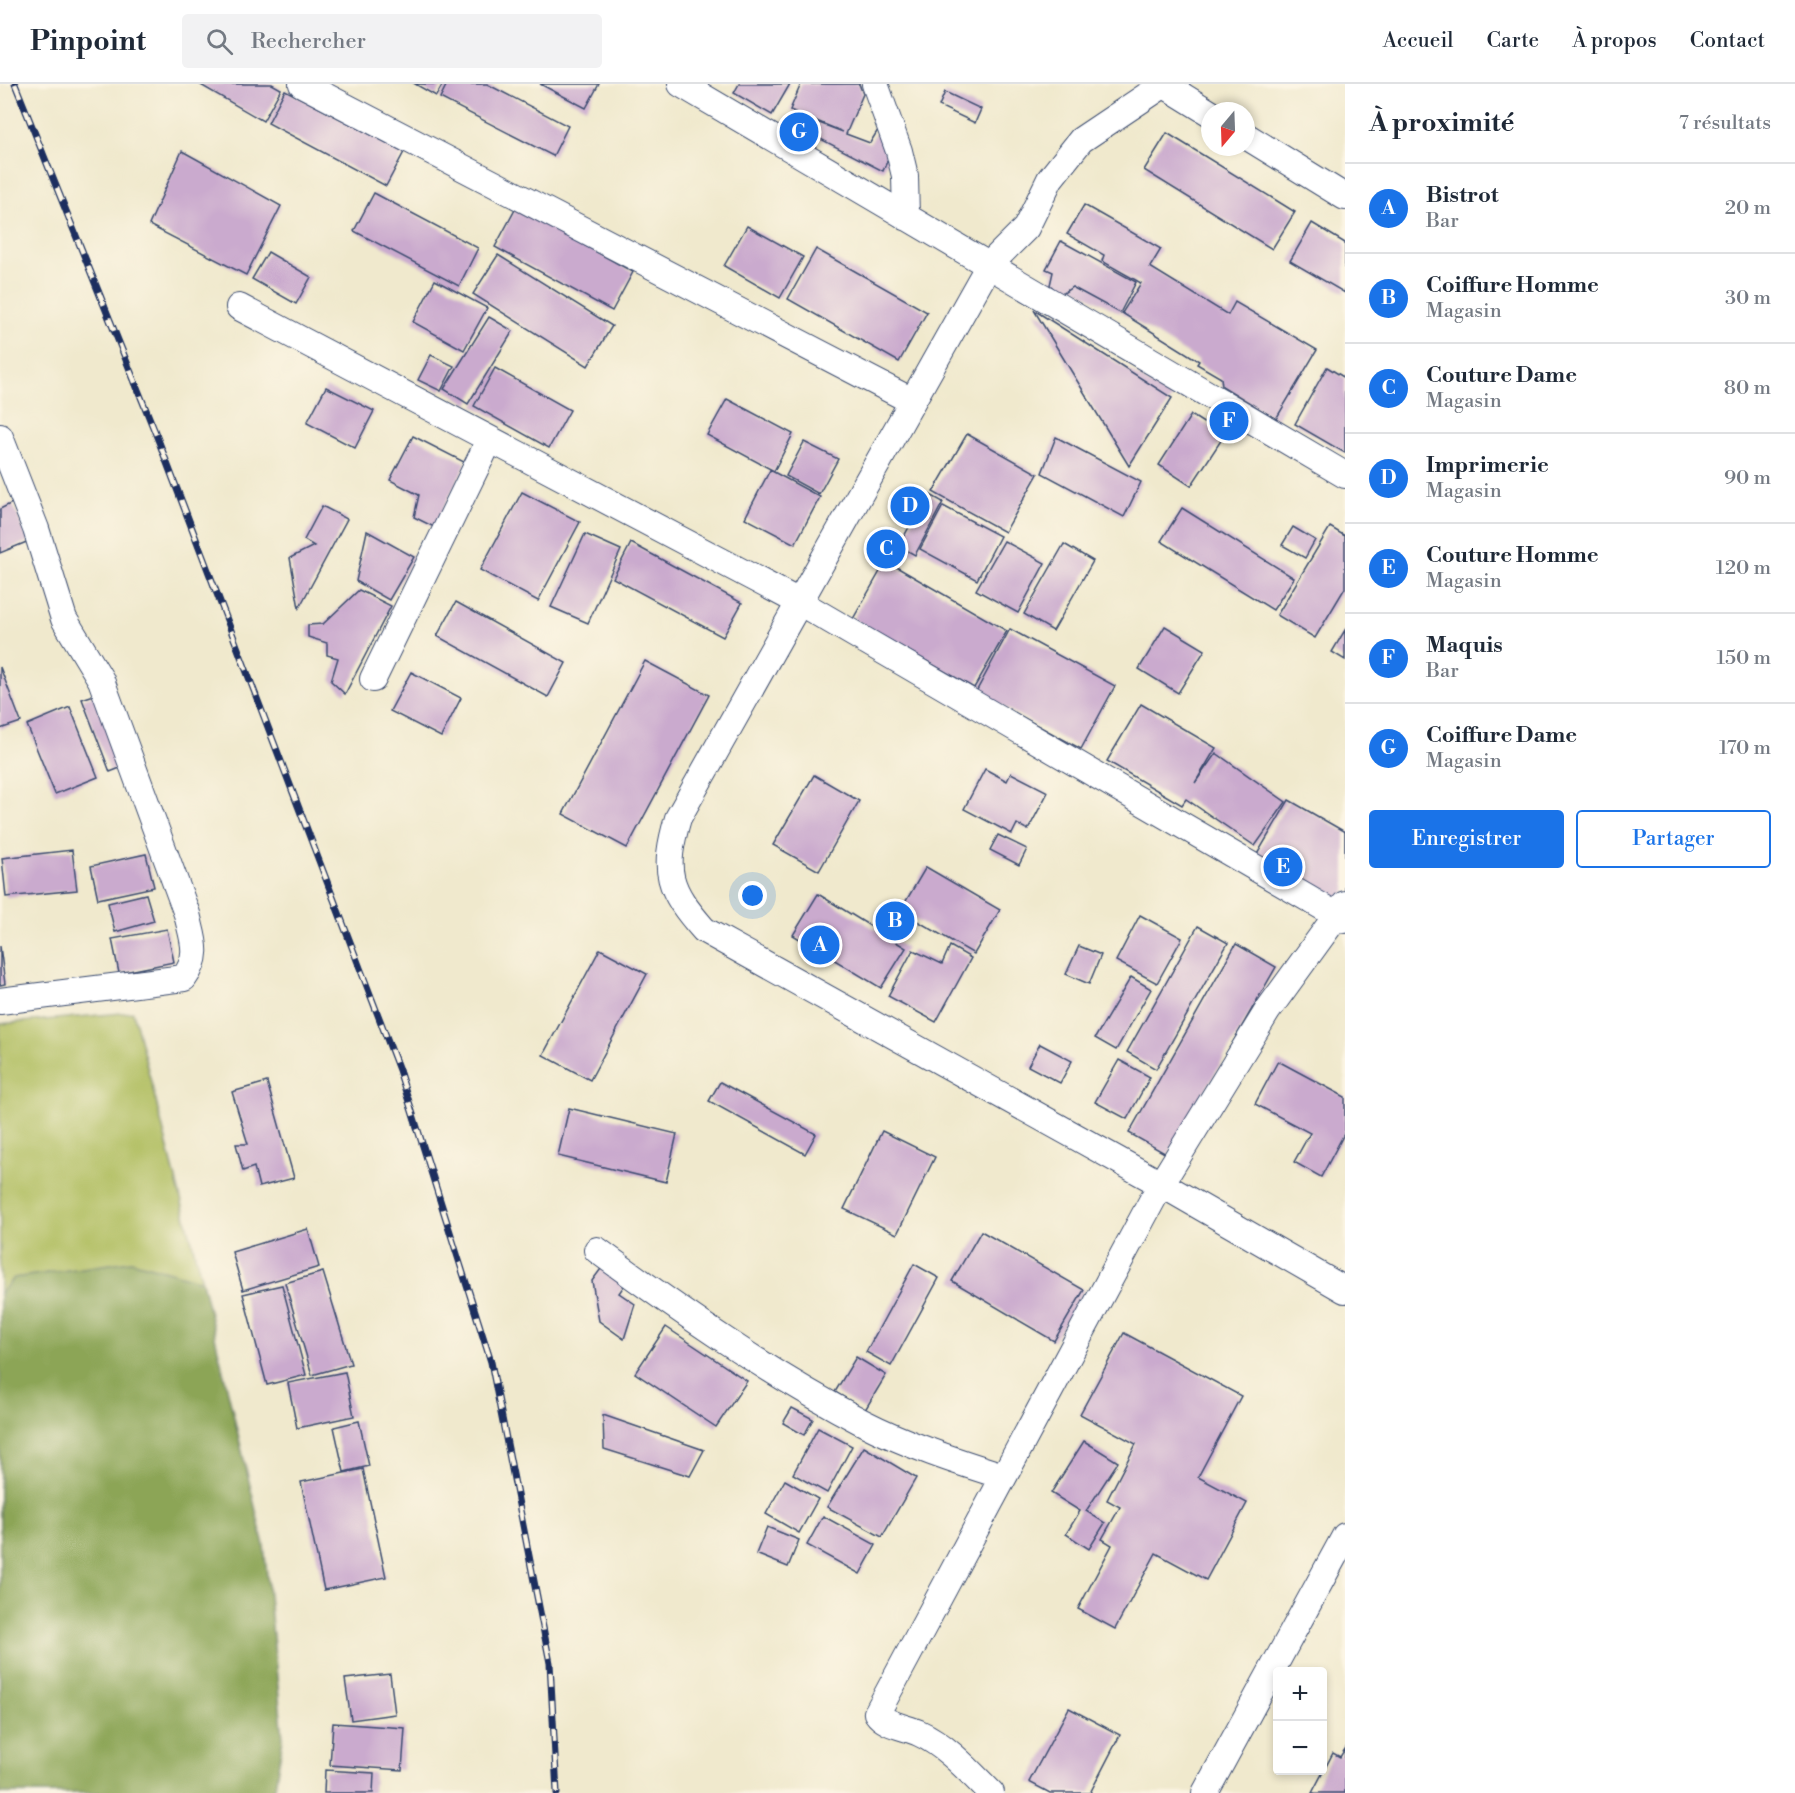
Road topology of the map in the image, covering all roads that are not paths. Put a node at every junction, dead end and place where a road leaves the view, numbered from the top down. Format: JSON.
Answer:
{"nodes":[{"id":1,"x":302,"y":84,"type":"edge"},
{"id":2,"x":681,"y":84,"type":"edge"},
{"id":3,"x":875,"y":84,"type":"edge"},
{"id":4,"x":1163,"y":84,"type":"edge"},
{"id":5,"x":1201,"y":107,"type":"edge"},
{"id":6,"x":1255,"y":141,"type":"edge"},
{"id":7,"x":1345,"y":196,"type":"edge"},
{"id":8,"x":906,"y":217,"type":"junction"},
{"id":9,"x":989,"y":265,"type":"junction"},
{"id":10,"x":239,"y":307,"type":"dead end"},
{"id":11,"x":912,"y":401,"type":"junction"},
{"id":12,"x":0,"y":437,"type":"edge"},
{"id":13,"x":489,"y":441,"type":"junction"},
{"id":14,"x":1345,"y":475,"type":"edge"},
{"id":15,"x":799,"y":602,"type":"junction"},
{"id":16,"x":373,"y":679,"type":"dead end"},
{"id":17,"x":1342,"y":913,"type":"edge"},
{"id":18,"x":0,"y":1001,"type":"edge"},
{"id":19,"x":1161,"y":1184,"type":"junction"},
{"id":20,"x":597,"y":1250,"type":"dead end"},
{"id":21,"x":1345,"y":1290,"type":"edge"},
{"id":22,"x":1003,"y":1476,"type":"junction"},
{"id":23,"x":1345,"y":1536,"type":"edge"},
{"id":24,"x":991,"y":1793,"type":"edge"},
{"id":25,"x":1205,"y":1793,"type":"edge"}],
"edges":[{"from":1,"to":11,"type":"street"},
{"from":2,"to":8,"type":"street"},
{"from":3,"to":8,"type":"street"},
{"from":4,"to":5,"type":"street"},
{"from":4,"to":9,"type":"street"},
{"from":6,"to":7,"type":"street"},
{"from":8,"to":9,"type":"street"},
{"from":9,"to":11,"type":"street"},
{"from":9,"to":14,"type":"street"},
{"from":10,"to":13,"type":"street"},
{"from":11,"to":15,"type":"street"},
{"from":12,"to":18,"type":"street"},
{"from":13,"to":15,"type":"street"},
{"from":13,"to":16,"type":"street"},
{"from":15,"to":17,"type":"street"},
{"from":15,"to":19,"type":"street"},
{"from":17,"to":19,"type":"street"},
{"from":19,"to":21,"type":"street"},
{"from":19,"to":22,"type":"street"},
{"from":20,"to":22,"type":"street"},
{"from":22,"to":24,"type":"street"},
{"from":23,"to":25,"type":"street"}]}
